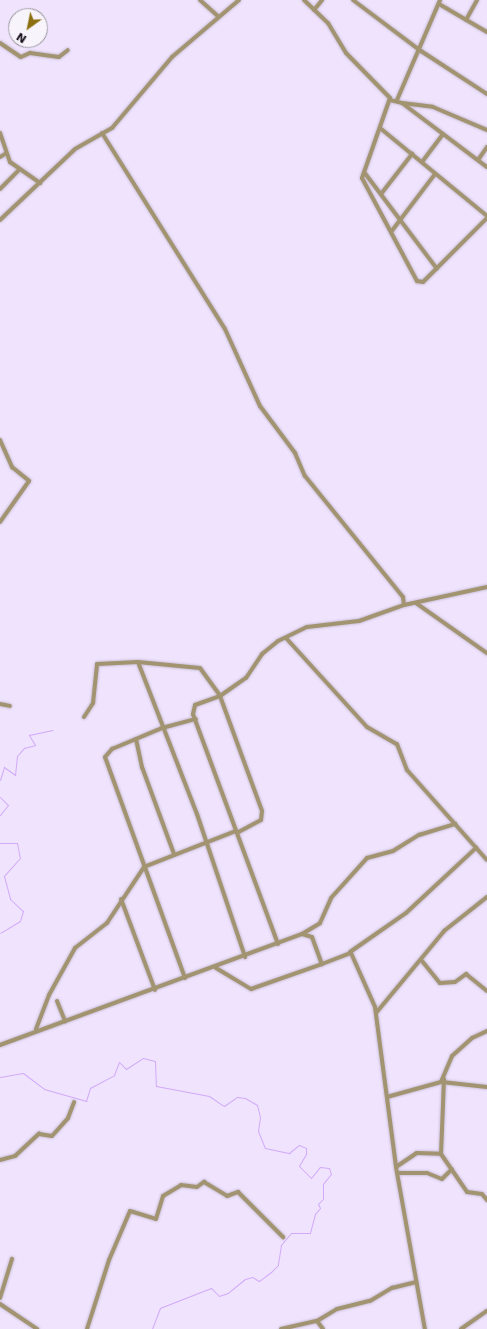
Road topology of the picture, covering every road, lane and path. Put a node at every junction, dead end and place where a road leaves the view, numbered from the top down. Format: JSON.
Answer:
{"nodes":[{"id":1,"x":200,"y":0,"type":"edge"},
{"id":2,"x":239,"y":0,"type":"edge"},
{"id":3,"x":304,"y":0,"type":"edge"},
{"id":4,"x":322,"y":0,"type":"edge"},
{"id":5,"x":353,"y":0,"type":"edge"},
{"id":6,"x":477,"y":0,"type":"edge"},
{"id":7,"x":440,"y":2,"type":"edge"},
{"id":8,"x":314,"y":10,"type":"junction"},
{"id":9,"x":219,"y":17,"type":"junction"},
{"id":10,"x":466,"y":20,"type":"junction"},
{"id":11,"x":487,"y":32,"type":"edge"},
{"id":12,"x":0,"y":43,"type":"edge"},
{"id":13,"x":68,"y":50,"type":"dead end"},
{"id":14,"x":421,"y":51,"type":"junction"},
{"id":15,"x":487,"y":94,"type":"edge"},
{"id":16,"x":390,"y":100,"type":"junction"},
{"id":17,"x":397,"y":100,"type":"junction"},
{"id":18,"x":402,"y":103,"type":"junction"},
{"id":19,"x":380,"y":128,"type":"junction"},
{"id":20,"x":487,"y":130,"type":"edge"},
{"id":21,"x":0,"y":132,"type":"edge"},
{"id":22,"x":102,"y":133,"type":"junction"},
{"id":23,"x":443,"y":134,"type":"junction"},
{"id":24,"x":487,"y":147,"type":"edge"},
{"id":25,"x":5,"y":154,"type":"junction"},
{"id":26,"x":412,"y":154,"type":"junction"},
{"id":27,"x":0,"y":158,"type":"edge"},
{"id":28,"x":478,"y":160,"type":"junction"},
{"id":29,"x":422,"y":162,"type":"junction"},
{"id":30,"x":487,"y":167,"type":"edge"},
{"id":31,"x":20,"y":170,"type":"junction"},
{"id":32,"x":364,"y":172,"type":"junction"},
{"id":33,"x":435,"y":174,"type":"junction"},
{"id":34,"x":40,"y":183,"type":"junction"},
{"id":35,"x":0,"y":190,"type":"edge"},
{"id":36,"x":381,"y":194,"type":"junction"},
{"id":37,"x":487,"y":217,"type":"edge"},
{"id":38,"x":0,"y":220,"type":"edge"},
{"id":39,"x":400,"y":220,"type":"junction"},
{"id":40,"x":391,"y":232,"type":"junction"},
{"id":41,"x":437,"y":269,"type":"junction"},
{"id":42,"x":0,"y":440,"type":"edge"},
{"id":43,"x":0,"y":522,"type":"edge"},
{"id":44,"x":487,"y":587,"type":"edge"},
{"id":45,"x":404,"y":599,"type":"junction"},
{"id":46,"x":414,"y":603,"type":"junction"},
{"id":47,"x":404,"y":605,"type":"junction"},
{"id":48,"x":286,"y":638,"type":"junction"},
{"id":49,"x":487,"y":653,"type":"edge"},
{"id":50,"x":138,"y":662,"type":"junction"},
{"id":51,"x":220,"y":696,"type":"junction"},
{"id":52,"x":0,"y":704,"type":"edge"},
{"id":53,"x":10,"y":706,"type":"dead end"},
{"id":54,"x":84,"y":717,"type":"dead end"},
{"id":55,"x":196,"y":719,"type":"junction"},
{"id":56,"x":162,"y":728,"type":"junction"},
{"id":57,"x":136,"y":739,"type":"junction"},
{"id":58,"x":455,"y":824,"type":"junction"},
{"id":59,"x":237,"y":832,"type":"junction"},
{"id":60,"x":206,"y":843,"type":"junction"},
{"id":61,"x":476,"y":848,"type":"junction"},
{"id":62,"x":174,"y":854,"type":"junction"},
{"id":63,"x":487,"y":860,"type":"edge"},
{"id":64,"x":144,"y":867,"type":"junction"},
{"id":65,"x":487,"y":897,"type":"edge"},
{"id":66,"x":121,"y":899,"type":"junction"},
{"id":67,"x":302,"y":934,"type":"junction"},
{"id":68,"x":278,"y":944,"type":"junction"},
{"id":69,"x":350,"y":952,"type":"junction"},
{"id":70,"x":245,"y":957,"type":"junction"},
{"id":71,"x":422,"y":961,"type":"junction"},
{"id":72,"x":322,"y":964,"type":"junction"},
{"id":73,"x":216,"y":968,"type":"junction"},
{"id":74,"x":185,"y":978,"type":"junction"},
{"id":75,"x":155,"y":990,"type":"junction"},
{"id":76,"x":487,"y":991,"type":"edge"},
{"id":77,"x":58,"y":1001,"type":"dead end"},
{"id":78,"x":376,"y":1013,"type":"junction"},
{"id":79,"x":65,"y":1021,"type":"junction"},
{"id":80,"x":36,"y":1029,"type":"junction"},
{"id":81,"x":487,"y":1031,"type":"edge"},
{"id":82,"x":0,"y":1045,"type":"edge"},
{"id":83,"x":443,"y":1081,"type":"junction"},
{"id":84,"x":487,"y":1087,"type":"edge"},
{"id":85,"x":387,"y":1097,"type":"junction"},
{"id":86,"x":74,"y":1102,"type":"dead end"},
{"id":87,"x":441,"y":1154,"type":"junction"},
{"id":88,"x":0,"y":1160,"type":"edge"},
{"id":89,"x":396,"y":1167,"type":"junction"},
{"id":90,"x":452,"y":1169,"type":"junction"},
{"id":91,"x":398,"y":1173,"type":"junction"},
{"id":92,"x":487,"y":1200,"type":"edge"},
{"id":93,"x":283,"y":1237,"type":"dead end"},
{"id":94,"x":12,"y":1259,"type":"dead end"},
{"id":95,"x":416,"y":1282,"type":"junction"},
{"id":96,"x":0,"y":1298,"type":"edge"},
{"id":97,"x":0,"y":1304,"type":"edge"},
{"id":98,"x":487,"y":1311,"type":"edge"},
{"id":99,"x":316,"y":1321,"type":"junction"},
{"id":100,"x":37,"y":1329,"type":"edge"},
{"id":101,"x":87,"y":1329,"type":"edge"},
{"id":102,"x":282,"y":1329,"type":"edge"},
{"id":103,"x":323,"y":1329,"type":"edge"},
{"id":104,"x":425,"y":1329,"type":"edge"},
{"id":105,"x":461,"y":1329,"type":"edge"}],
"edges":[{"from":1,"to":9,"type":"street"},
{"from":2,"to":9,"type":"street"},
{"from":3,"to":8,"type":"street"},
{"from":4,"to":8,"type":"street"},
{"from":5,"to":14,"type":"street"},
{"from":6,"to":10,"type":"street"},
{"from":7,"to":10,"type":"street"},
{"from":7,"to":14,"type":"street"},
{"from":8,"to":16,"type":"street"},
{"from":9,"to":22,"type":"street"},
{"from":10,"to":11,"type":"street"},
{"from":12,"to":13,"type":"street"},
{"from":14,"to":15,"type":"street"},
{"from":14,"to":17,"type":"street"},
{"from":16,"to":17,"type":"street"},
{"from":16,"to":19,"type":"street"},
{"from":17,"to":18,"type":"street"},
{"from":18,"to":20,"type":"street"},
{"from":18,"to":23,"type":"street"},
{"from":19,"to":26,"type":"street"},
{"from":19,"to":32,"type":"street"},
{"from":21,"to":25,"type":"street"},
{"from":22,"to":34,"type":"street"},
{"from":22,"to":45,"type":"street"},
{"from":23,"to":28,"type":"street"},
{"from":23,"to":29,"type":"street"},
{"from":24,"to":28,"type":"street"},
{"from":25,"to":27,"type":"street"},
{"from":25,"to":31,"type":"street"},
{"from":26,"to":29,"type":"street"},
{"from":26,"to":36,"type":"street"},
{"from":28,"to":30,"type":"street"},
{"from":29,"to":33,"type":"street"},
{"from":31,"to":34,"type":"street"},
{"from":31,"to":35,"type":"street"},
{"from":32,"to":36,"type":"street"},
{"from":32,"to":40,"type":"street"},
{"from":33,"to":37,"type":"street"},
{"from":33,"to":39,"type":"street"},
{"from":34,"to":38,"type":"street"},
{"from":36,"to":39,"type":"street"},
{"from":37,"to":41,"type":"street"},
{"from":39,"to":40,"type":"street"},
{"from":39,"to":41,"type":"street"},
{"from":40,"to":41,"type":"street"},
{"from":42,"to":43,"type":"street"},
{"from":44,"to":46,"type":"street"},
{"from":45,"to":46,"type":"street"},
{"from":45,"to":47,"type":"street"},
{"from":46,"to":47,"type":"street"},
{"from":46,"to":49,"type":"street"},
{"from":47,"to":48,"type":"street"},
{"from":48,"to":51,"type":"street"},
{"from":48,"to":58,"type":"street"},
{"from":50,"to":51,"type":"street"},
{"from":50,"to":54,"type":"street"},
{"from":50,"to":56,"type":"street"},
{"from":51,"to":55,"type":"street"},
{"from":51,"to":59,"type":"street"},
{"from":52,"to":53,"type":"street"},
{"from":55,"to":56,"type":"street"},
{"from":55,"to":59,"type":"street"},
{"from":56,"to":57,"type":"street"},
{"from":56,"to":60,"type":"street"},
{"from":57,"to":62,"type":"street"},
{"from":57,"to":64,"type":"street"},
{"from":58,"to":61,"type":"street"},
{"from":58,"to":67,"type":"street"},
{"from":59,"to":60,"type":"street"},
{"from":59,"to":68,"type":"street"},
{"from":60,"to":62,"type":"street"},
{"from":60,"to":70,"type":"street"},
{"from":61,"to":63,"type":"street"},
{"from":61,"to":69,"type":"street"},
{"from":62,"to":64,"type":"street"},
{"from":64,"to":66,"type":"street"},
{"from":64,"to":74,"type":"street"},
{"from":65,"to":71,"type":"street"},
{"from":66,"to":75,"type":"street"},
{"from":66,"to":80,"type":"street"},
{"from":67,"to":68,"type":"street"},
{"from":67,"to":72,"type":"street"},
{"from":68,"to":70,"type":"street"},
{"from":69,"to":72,"type":"street"},
{"from":69,"to":78,"type":"street"},
{"from":70,"to":73,"type":"street"},
{"from":71,"to":76,"type":"street"},
{"from":71,"to":78,"type":"street"},
{"from":72,"to":73,"type":"street"},
{"from":73,"to":74,"type":"street"},
{"from":74,"to":75,"type":"street"},
{"from":75,"to":79,"type":"street"},
{"from":77,"to":79,"type":"street"},
{"from":78,"to":85,"type":"street"},
{"from":79,"to":80,"type":"street"},
{"from":80,"to":82,"type":"street"},
{"from":81,"to":83,"type":"street"},
{"from":83,"to":84,"type":"street"},
{"from":83,"to":85,"type":"street"},
{"from":83,"to":87,"type":"street"},
{"from":85,"to":89,"type":"street"},
{"from":86,"to":88,"type":"street"},
{"from":87,"to":89,"type":"street"},
{"from":87,"to":90,"type":"street"},
{"from":89,"to":91,"type":"street"},
{"from":90,"to":91,"type":"street"},
{"from":90,"to":92,"type":"street"},
{"from":91,"to":95,"type":"street"},
{"from":93,"to":101,"type":"street"},
{"from":94,"to":96,"type":"street"},
{"from":95,"to":99,"type":"street"},
{"from":95,"to":104,"type":"street"},
{"from":97,"to":100,"type":"street"},
{"from":98,"to":105,"type":"street"},
{"from":99,"to":102,"type":"street"},
{"from":99,"to":103,"type":"street"}]}
